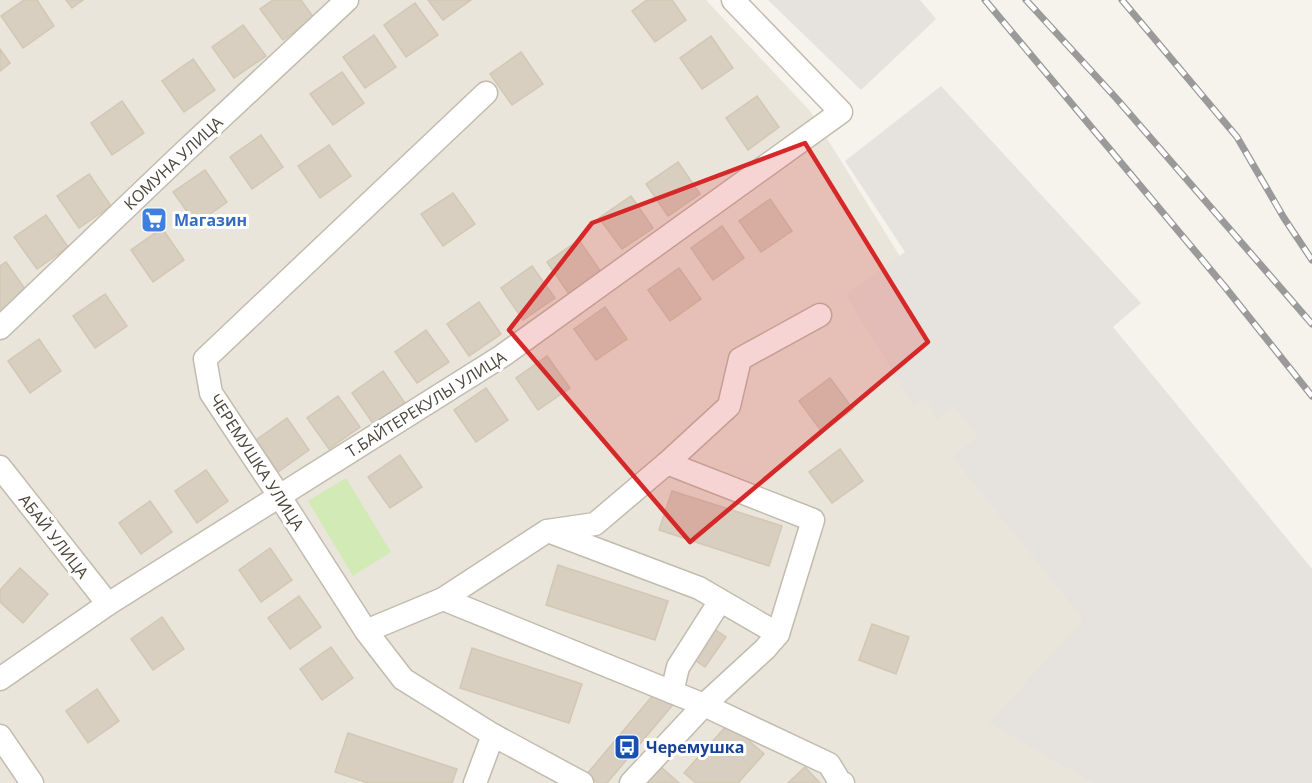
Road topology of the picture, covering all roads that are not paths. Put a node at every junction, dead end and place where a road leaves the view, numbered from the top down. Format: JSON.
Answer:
{"nodes":[{"id":1,"x":347,"y":0,"type":"edge"},
{"id":2,"x":733,"y":0,"type":"edge"},
{"id":3,"x":486,"y":93,"type":"dead end"},
{"id":4,"x":820,"y":315,"type":"dead end"},
{"id":5,"x":0,"y":328,"type":"edge"},
{"id":6,"x":667,"y":463,"type":"junction"},
{"id":7,"x":0,"y":467,"type":"edge"},
{"id":8,"x":280,"y":497,"type":"junction"},
{"id":9,"x":547,"y":531,"type":"junction"},
{"id":10,"x":443,"y":599,"type":"junction"},
{"id":11,"x":720,"y":601,"type":"junction"},
{"id":12,"x":108,"y":604,"type":"junction"},
{"id":13,"x":366,"y":631,"type":"junction"},
{"id":14,"x":778,"y":634,"type":"junction"},
{"id":15,"x":0,"y":679,"type":"edge"},
{"id":16,"x":672,"y":692,"type":"junction"},
{"id":17,"x":704,"y":705,"type":"junction"},
{"id":18,"x":493,"y":735,"type":"junction"},
{"id":19,"x":0,"y":736,"type":"edge"},
{"id":20,"x":32,"y":783,"type":"edge"},
{"id":21,"x":475,"y":783,"type":"edge"},
{"id":22,"x":582,"y":783,"type":"edge"},
{"id":23,"x":631,"y":783,"type":"edge"},
{"id":24,"x":841,"y":783,"type":"edge"}],
"edges":[{"from":1,"to":5,"type":"street","name":"КОМУНА УЛИЦА"},
{"from":2,"to":8,"type":"street","name":"Т.БАЙТЕРЕКУЛЫ УЛИЦА"},
{"from":3,"to":8,"type":"street","name":"ЧЕРЕМУШКА УЛИЦА"},
{"from":4,"to":6,"type":"street"},
{"from":6,"to":9,"type":"street"},
{"from":6,"to":14,"type":"street"},
{"from":7,"to":12,"type":"street","name":"АБАЙ УЛИЦА"},
{"from":8,"to":12,"type":"street","name":"Т.БАЙТЕРЕКУЛЫ УЛИЦА"},
{"from":8,"to":13,"type":"street","name":"ЧЕРЕМУШКА УЛИЦА"},
{"from":9,"to":10,"type":"street"},
{"from":9,"to":11,"type":"street"},
{"from":10,"to":13,"type":"street"},
{"from":10,"to":16,"type":"street"},
{"from":11,"to":14,"type":"street"},
{"from":11,"to":16,"type":"street"},
{"from":12,"to":15,"type":"street","name":"Т.БАЙТЕРЕКУЛЫ УЛИЦА"},
{"from":13,"to":18,"type":"street","name":"ЧЕРЕМУШКА УЛИЦА"},
{"from":14,"to":17,"type":"street"},
{"from":16,"to":17,"type":"street"},
{"from":17,"to":23,"type":"street"},
{"from":17,"to":24,"type":"street"},
{"from":18,"to":21,"type":"street"},
{"from":18,"to":22,"type":"street","name":"ЧЕРЕМУШКА УЛИЦА"},
{"from":19,"to":20,"type":"street"}]}
